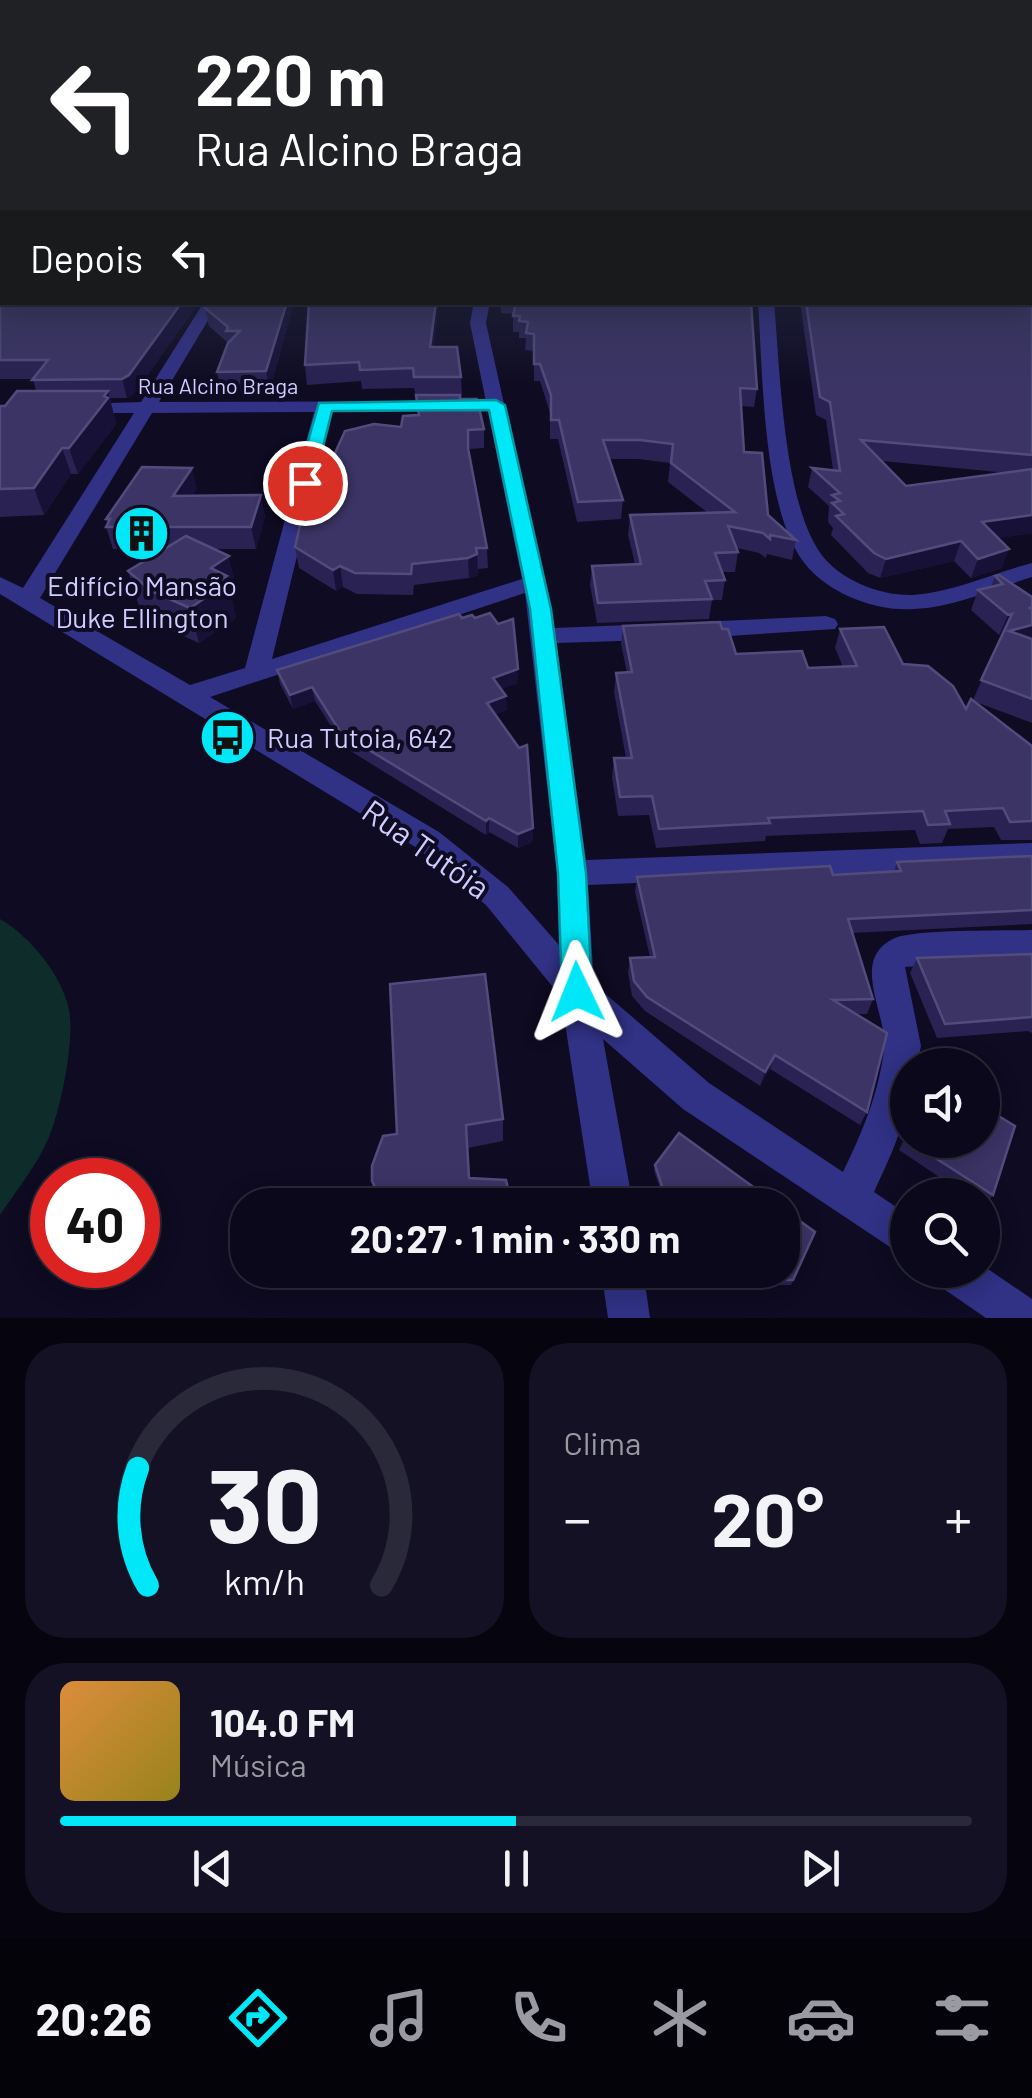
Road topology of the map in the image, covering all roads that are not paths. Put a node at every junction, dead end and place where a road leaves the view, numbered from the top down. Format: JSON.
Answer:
{"nodes":[{"id":1,"x":210,"y":305,"type":"edge"},
{"id":2,"x":481,"y":305,"type":"edge"},
{"id":3,"x":766,"y":305,"type":"edge"},
{"id":4,"x":496,"y":405,"type":"junction"},
{"id":5,"x":324,"y":406,"type":"junction"},
{"id":6,"x":59,"y":408,"type":"edge"},
{"id":7,"x":148,"y":408,"type":"junction"},
{"id":8,"x":1032,"y":570,"type":"edge"},
{"id":9,"x":994,"y":581,"type":"junction"},
{"id":10,"x":535,"y":582,"type":"junction"},
{"id":11,"x":0,"y":584,"type":"edge"},
{"id":12,"x":28,"y":600,"type":"junction"},
{"id":13,"x":1020,"y":601,"type":"edge"},
{"id":14,"x":826,"y":624,"type":"dead end"},
{"id":15,"x":544,"y":636,"type":"junction"},
{"id":16,"x":256,"y":673,"type":"junction"},
{"id":17,"x":186,"y":696,"type":"junction"},
{"id":18,"x":1032,"y":855,"type":"edge"},
{"id":19,"x":572,"y":873,"type":"junction"},
{"id":20,"x":1032,"y":944,"type":"edge"},
{"id":21,"x":577,"y":992,"type":"junction"},
{"id":22,"x":610,"y":1188,"type":"edge"},
{"id":23,"x":850,"y":1199,"type":"junction"},
{"id":24,"x":890,"y":1227,"type":"edge"},
{"id":25,"x":625,"y":1288,"type":"edge"},
{"id":26,"x":979,"y":1288,"type":"edge"},
{"id":27,"x":629,"y":1318,"type":"edge"},
{"id":28,"x":1023,"y":1318,"type":"edge"}],
"edges":[{"from":1,"to":7,"type":"street"},
{"from":2,"to":4,"type":"street"},
{"from":3,"to":9,"type":"street"},
{"from":4,"to":5,"type":"street","name":"Rua Alcino Braga"},
{"from":4,"to":10,"type":"street"},
{"from":5,"to":7,"type":"street","name":"Rua Alcino Braga"},
{"from":5,"to":16,"type":"street"},
{"from":6,"to":7,"type":"street","name":"Rua Alcino Braga"},
{"from":7,"to":12,"type":"street"},
{"from":8,"to":9,"type":"street"},
{"from":9,"to":13,"type":"street"},
{"from":10,"to":15,"type":"street"},
{"from":10,"to":16,"type":"street"},
{"from":11,"to":12,"type":"street","name":"Rua Tutóia"},
{"from":12,"to":17,"type":"street","name":"Rua Tutóia"},
{"from":14,"to":15,"type":"street"},
{"from":15,"to":19,"type":"street"},
{"from":16,"to":17,"type":"street"},
{"from":17,"to":21,"type":"street","name":"Rua Tutóia"},
{"from":18,"to":19,"type":"street"},
{"from":19,"to":21,"type":"street"},
{"from":20,"to":23,"type":"street"},
{"from":21,"to":22,"type":"street"},
{"from":21,"to":23,"type":"street","name":"Rua Tutóia"},
{"from":23,"to":24,"type":"street","name":"Rua Tutóia"},
{"from":25,"to":27,"type":"street"},
{"from":26,"to":28,"type":"street"}]}
